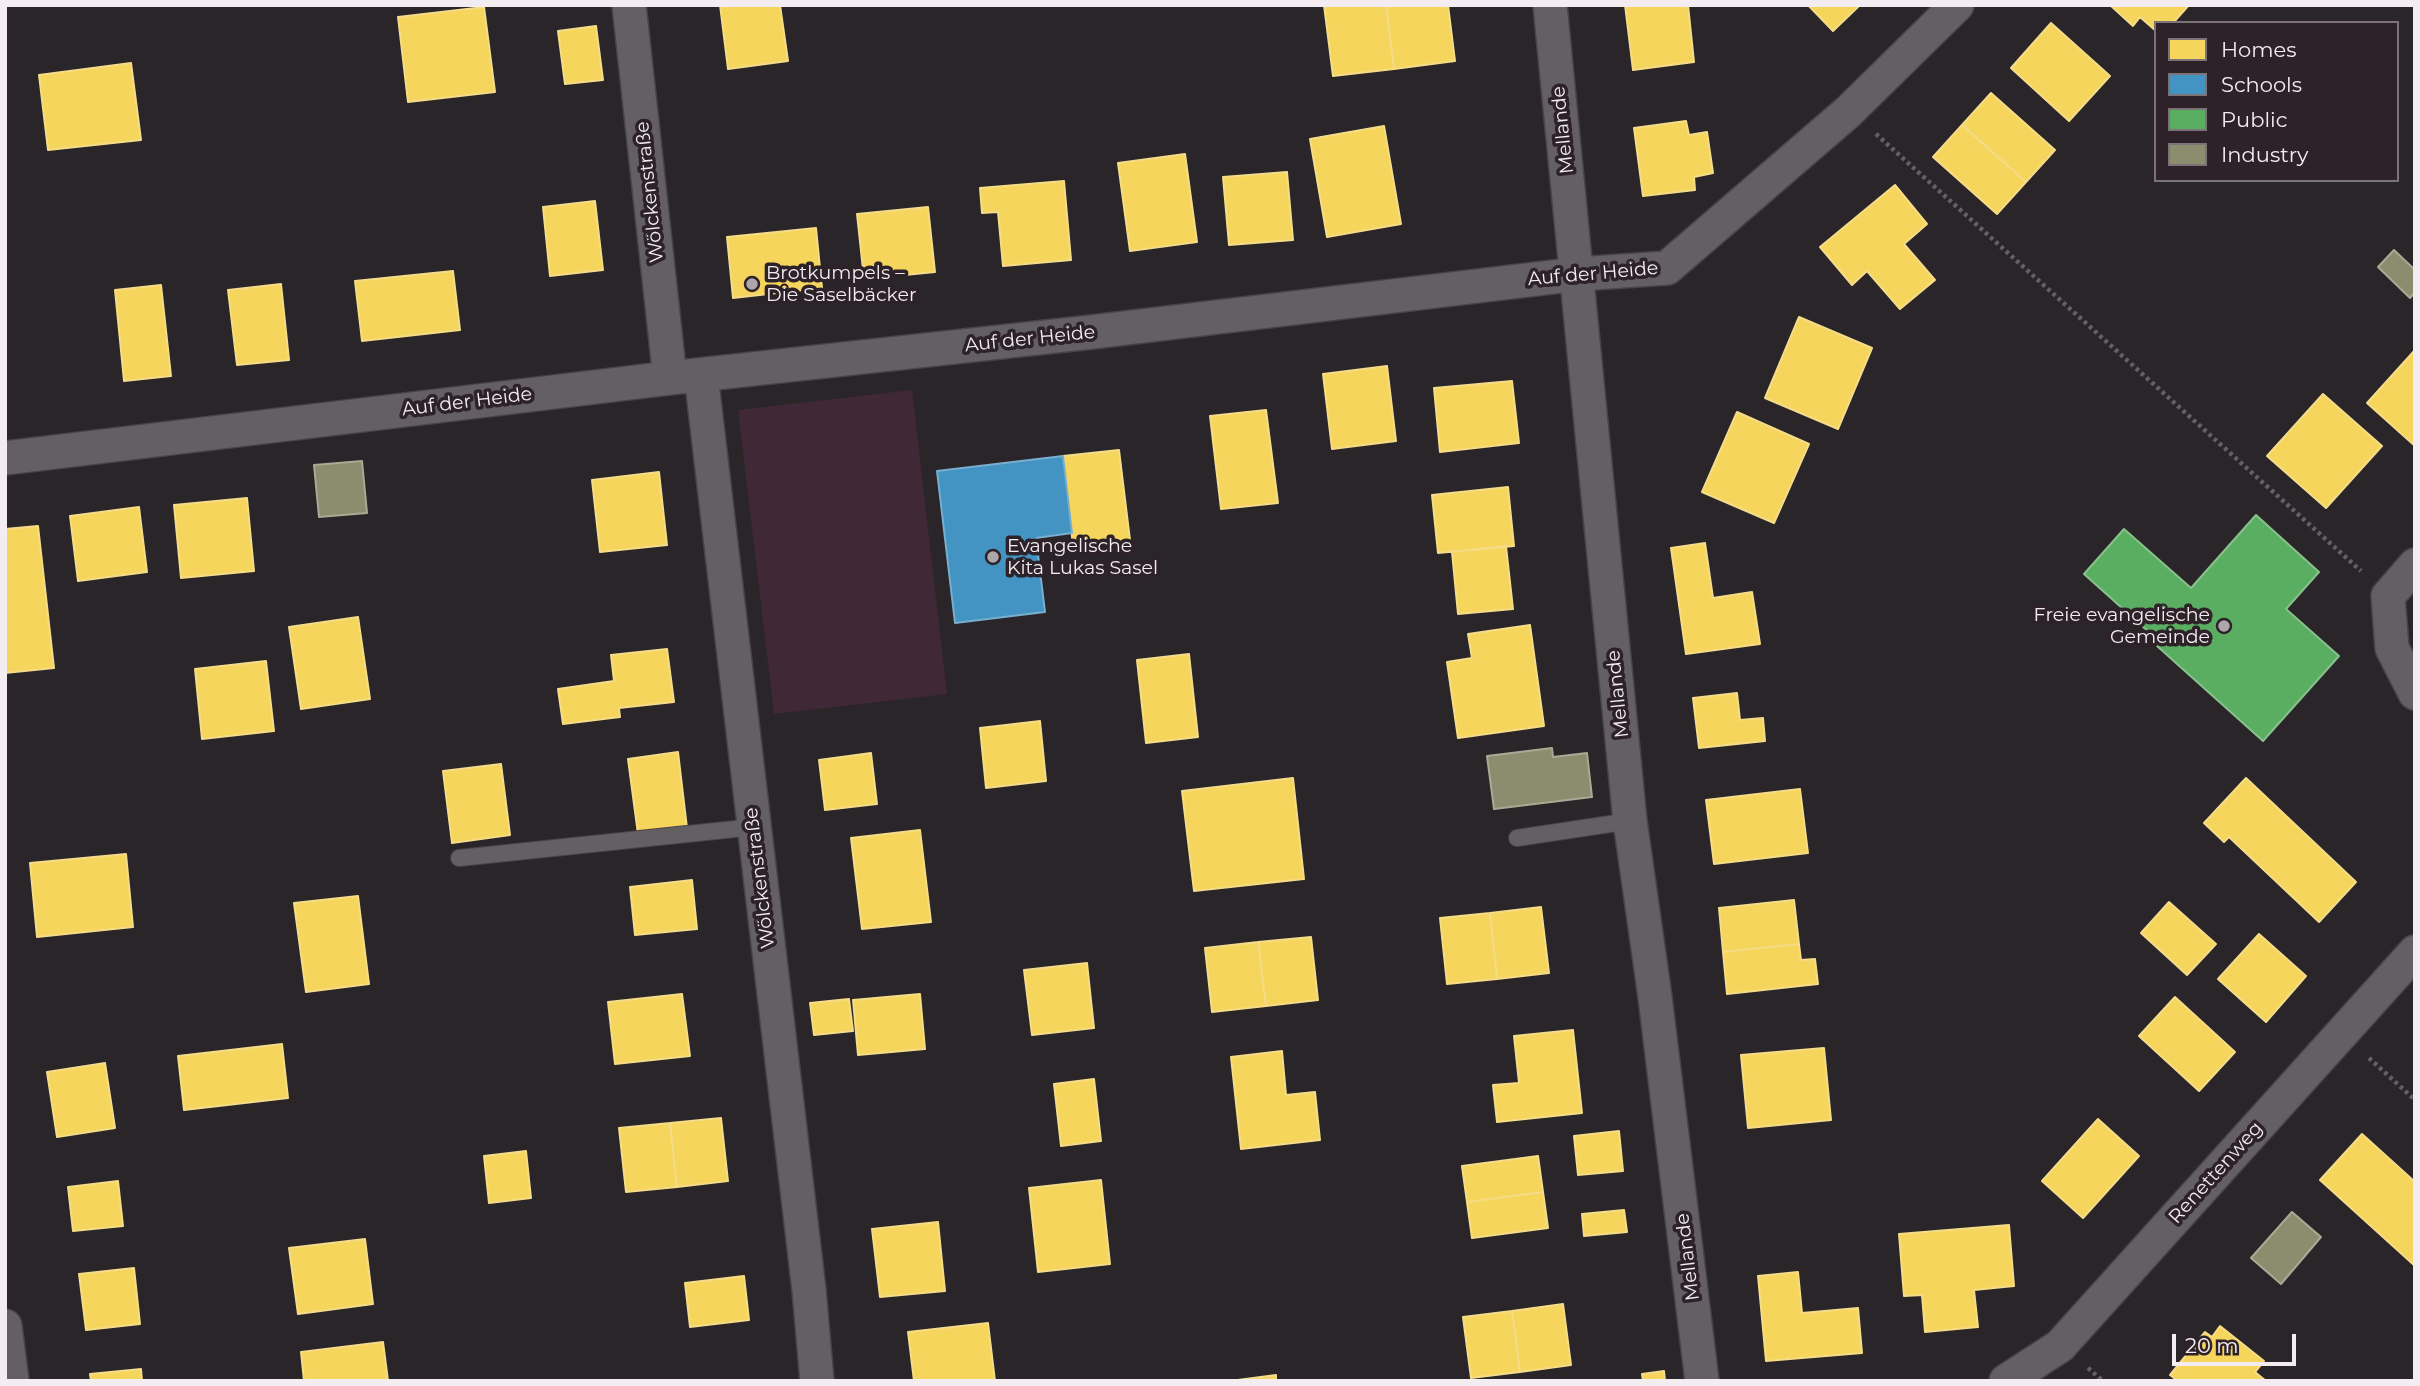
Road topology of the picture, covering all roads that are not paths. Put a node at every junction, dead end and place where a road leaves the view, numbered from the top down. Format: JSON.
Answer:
{"nodes":[{"id":1,"x":629,"y":5,"type":"edge"},
{"id":2,"x":1550,"y":5,"type":"edge"},
{"id":3,"x":1957,"y":5,"type":"edge"},
{"id":4,"x":1577,"y":274,"type":"junction"},
{"id":5,"x":686,"y":377,"type":"junction"},
{"id":6,"x":5,"y":458,"type":"edge"},
{"id":7,"x":2415,"y":565,"type":"edge"},
{"id":8,"x":2415,"y":693,"type":"edge"},
{"id":9,"x":1630,"y":821,"type":"junction"},
{"id":10,"x":754,"y":827,"type":"junction"},
{"id":11,"x":1517,"y":838,"type":"dead end"},
{"id":12,"x":459,"y":858,"type":"dead end"},
{"id":13,"x":2415,"y":952,"type":"edge"},
{"id":14,"x":5,"y":1326,"type":"edge"},
{"id":15,"x":12,"y":1381,"type":"edge"},
{"id":16,"x":817,"y":1381,"type":"edge"},
{"id":17,"x":1702,"y":1381,"type":"edge"},
{"id":18,"x":2006,"y":1381,"type":"edge"}],
"edges":[{"from":1,"to":5,"type":"street","name":"Wölckenstraße"},
{"from":2,"to":4,"type":"street","name":"Mellande"},
{"from":3,"to":4,"type":"street","name":"Auf der Heide"},
{"from":4,"to":5,"type":"street","name":"Auf der Heide"},
{"from":4,"to":9,"type":"street","name":"Mellande"},
{"from":5,"to":6,"type":"street","name":"Auf der Heide"},
{"from":5,"to":10,"type":"street","name":"Wölckenstraße"},
{"from":7,"to":8,"type":"street"},
{"from":9,"to":11,"type":"lane"},
{"from":9,"to":17,"type":"street","name":"Mellande"},
{"from":10,"to":12,"type":"lane"},
{"from":10,"to":16,"type":"street","name":"Wölckenstraße"},
{"from":13,"to":18,"type":"street","name":"Renettenweg"},
{"from":14,"to":15,"type":"street"}]}
